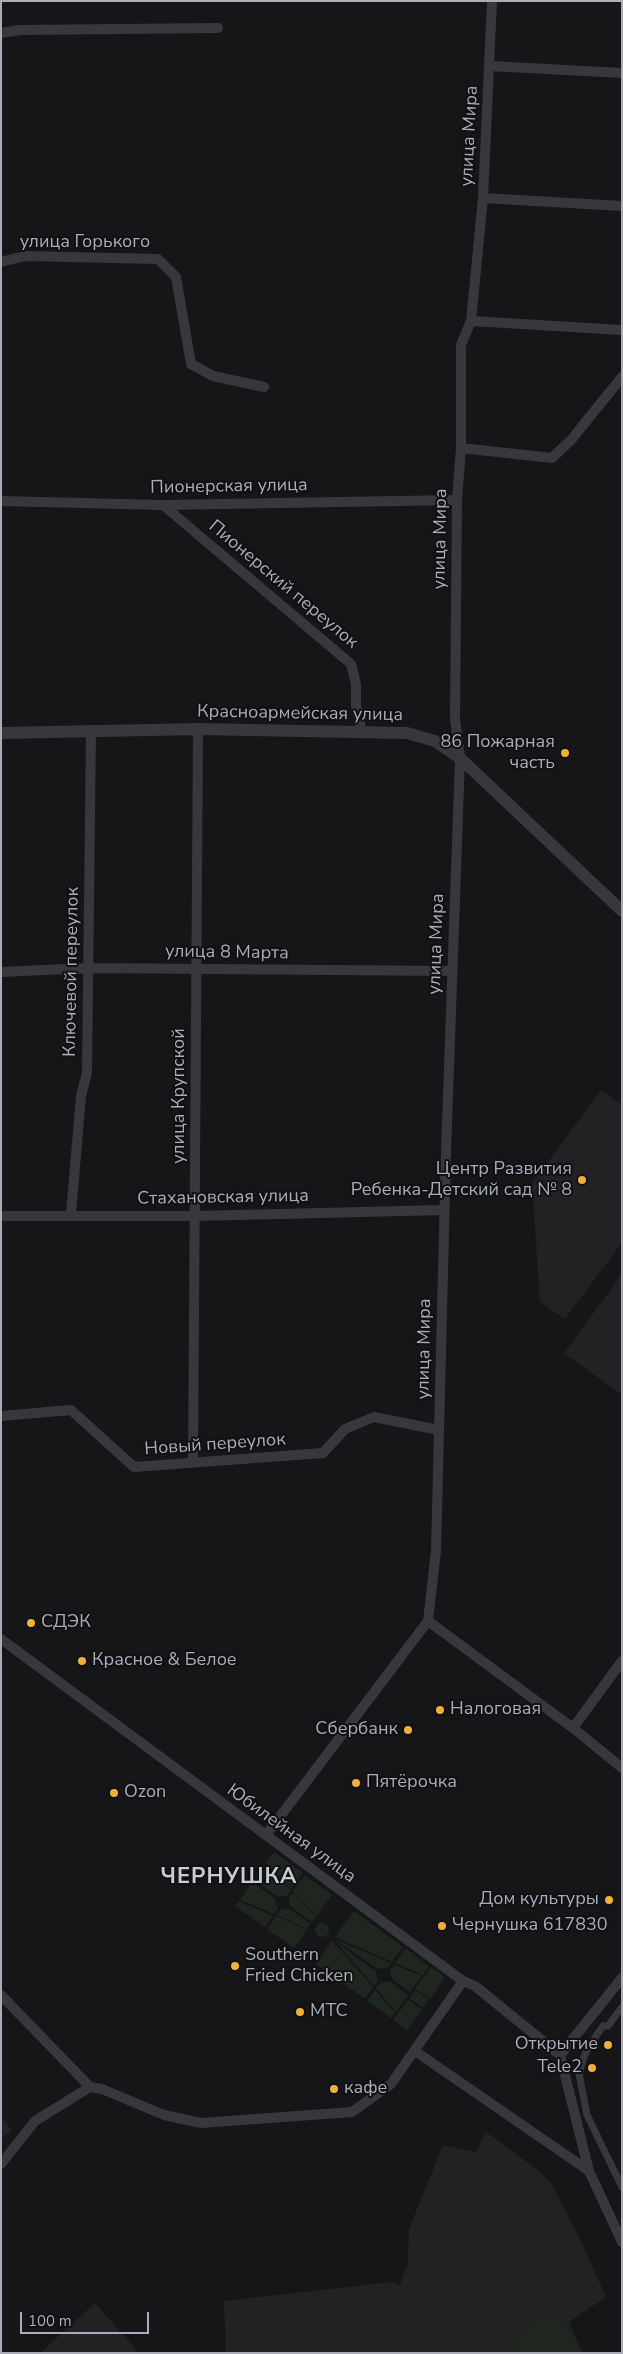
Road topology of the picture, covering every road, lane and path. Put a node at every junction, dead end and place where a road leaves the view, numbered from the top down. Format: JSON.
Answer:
{"nodes":[{"id":1,"x":492,"y":1,"type":"edge"},
{"id":2,"x":218,"y":28,"type":"dead end"},
{"id":3,"x":1,"y":33,"type":"edge"},
{"id":4,"x":490,"y":66,"type":"junction"},
{"id":5,"x":622,"y":74,"type":"edge"},
{"id":6,"x":482,"y":198,"type":"junction"},
{"id":7,"x":622,"y":206,"type":"edge"},
{"id":8,"x":1,"y":262,"type":"edge"},
{"id":9,"x":471,"y":321,"type":"junction"},
{"id":10,"x":622,"y":330,"type":"edge"},
{"id":11,"x":622,"y":377,"type":"edge"},
{"id":12,"x":264,"y":387,"type":"dead end"},
{"id":13,"x":461,"y":448,"type":"junction"},
{"id":14,"x":457,"y":500,"type":"junction"},
{"id":15,"x":1,"y":501,"type":"edge"},
{"id":16,"x":163,"y":505,"type":"junction"},
{"id":17,"x":198,"y":729,"type":"junction"},
{"id":18,"x":91,"y":730,"type":"junction"},
{"id":19,"x":1,"y":733,"type":"edge"},
{"id":20,"x":362,"y":733,"type":"junction"},
{"id":21,"x":460,"y":758,"type":"junction"},
{"id":22,"x":622,"y":911,"type":"edge"},
{"id":23,"x":89,"y":968,"type":"junction"},
{"id":24,"x":197,"y":968,"type":"junction"},
{"id":25,"x":452,"y":971,"type":"junction"},
{"id":26,"x":1,"y":972,"type":"edge"},
{"id":27,"x":444,"y":1210,"type":"junction"},
{"id":28,"x":71,"y":1214,"type":"junction"},
{"id":29,"x":1,"y":1216,"type":"edge"},
{"id":30,"x":196,"y":1216,"type":"junction"},
{"id":31,"x":1,"y":1416,"type":"edge"},
{"id":32,"x":439,"y":1430,"type":"junction"},
{"id":33,"x":193,"y":1463,"type":"junction"},
{"id":34,"x":428,"y":1621,"type":"junction"},
{"id":35,"x":1,"y":1639,"type":"edge"},
{"id":36,"x":622,"y":1661,"type":"edge"},
{"id":37,"x":572,"y":1728,"type":"junction"},
{"id":38,"x":622,"y":1768,"type":"edge"},
{"id":39,"x":266,"y":1835,"type":"junction"},
{"id":40,"x":622,"y":1978,"type":"edge"},
{"id":41,"x":464,"y":1981,"type":"junction"},
{"id":42,"x":1,"y":1995,"type":"edge"},
{"id":43,"x":622,"y":2007,"type":"edge"},
{"id":44,"x":415,"y":2051,"type":"junction"},
{"id":45,"x":560,"y":2055,"type":"junction"},
{"id":46,"x":90,"y":2087,"type":"junction"},
{"id":47,"x":1,"y":2164,"type":"edge"},
{"id":48,"x":589,"y":2171,"type":"junction"},
{"id":49,"x":622,"y":2187,"type":"edge"},
{"id":50,"x":622,"y":2242,"type":"edge"}],
"edges":[{"from":1,"to":4,"type":"street","name":"улица Мира"},
{"from":2,"to":3,"type":"street"},
{"from":4,"to":5,"type":"street"},
{"from":4,"to":6,"type":"street","name":"улица Мира"},
{"from":6,"to":7,"type":"street"},
{"from":6,"to":9,"type":"street","name":"улица Мира"},
{"from":8,"to":12,"type":"street","name":"улица Горького"},
{"from":9,"to":10,"type":"street"},
{"from":9,"to":13,"type":"street","name":"улица Мира"},
{"from":11,"to":13,"type":"street"},
{"from":13,"to":14,"type":"street","name":"улица Мира"},
{"from":14,"to":16,"type":"street","name":"Пионерская улица"},
{"from":14,"to":21,"type":"street","name":"улица Мира"},
{"from":15,"to":16,"type":"street","name":"Пионерская улица"},
{"from":16,"to":20,"type":"street","name":"Пионерский переулок"},
{"from":17,"to":18,"type":"street","name":"Красноармейская улица"},
{"from":17,"to":20,"type":"street","name":"Красноармейская улица"},
{"from":17,"to":24,"type":"street","name":"улица Крупской"},
{"from":18,"to":19,"type":"street","name":"Красноармейская улица"},
{"from":18,"to":23,"type":"street","name":"Ключевой переулок"},
{"from":20,"to":21,"type":"street","name":"Красноармейская улица"},
{"from":21,"to":22,"type":"street","name":"Красноармейская улица"},
{"from":21,"to":25,"type":"street","name":"улица Мира"},
{"from":23,"to":24,"type":"street","name":"улица 8 Марта"},
{"from":23,"to":26,"type":"street","name":"улица 8 Марта"},
{"from":23,"to":28,"type":"street","name":"Ключевой переулок"},
{"from":24,"to":25,"type":"street","name":"улица 8 Марта"},
{"from":24,"to":30,"type":"street","name":"улица Крупской"},
{"from":25,"to":27,"type":"street","name":"улица Мира"},
{"from":27,"to":30,"type":"street","name":"Стахановская улица"},
{"from":27,"to":32,"type":"street","name":"улица Мира"},
{"from":28,"to":29,"type":"street","name":"Стахановская улица"},
{"from":28,"to":30,"type":"street","name":"Стахановская улица"},
{"from":30,"to":33,"type":"street","name":"улица Крупской"},
{"from":31,"to":33,"type":"street","name":"Новый переулок"},
{"from":32,"to":33,"type":"street","name":"Новый переулок"},
{"from":32,"to":34,"type":"street","name":"улица Мира"},
{"from":34,"to":37,"type":"street"},
{"from":34,"to":39,"type":"street"},
{"from":35,"to":39,"type":"street","name":"Юбилейная улица"},
{"from":36,"to":37,"type":"street"},
{"from":37,"to":38,"type":"street"},
{"from":39,"to":41,"type":"street","name":"Юбилейная улица"},
{"from":40,"to":45,"type":"street"},
{"from":41,"to":44,"type":"street"},
{"from":41,"to":45,"type":"street","name":"Юбилейная улица"},
{"from":42,"to":46,"type":"street"},
{"from":43,"to":49,"type":"street"},
{"from":44,"to":46,"type":"street"},
{"from":44,"to":48,"type":"street"},
{"from":45,"to":48,"type":"street"},
{"from":46,"to":47,"type":"street"},
{"from":48,"to":50,"type":"street"}]}
